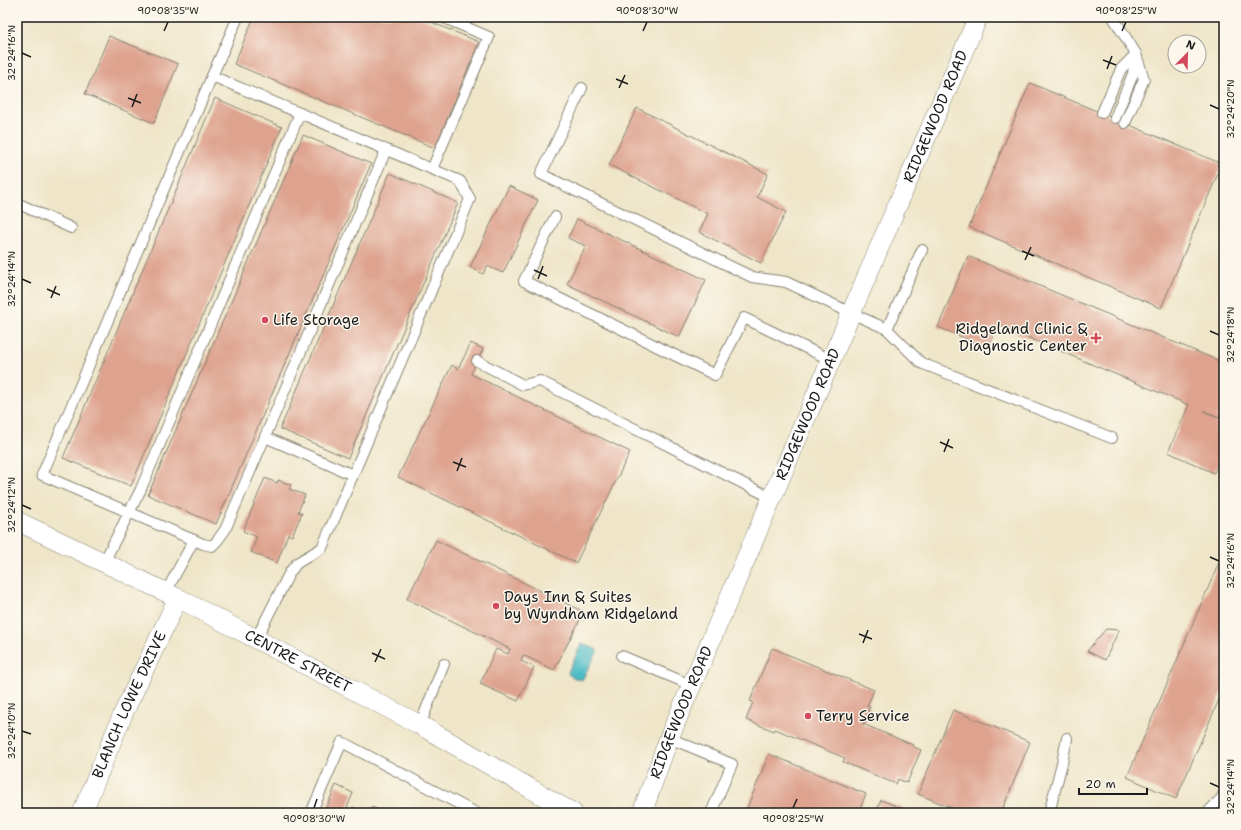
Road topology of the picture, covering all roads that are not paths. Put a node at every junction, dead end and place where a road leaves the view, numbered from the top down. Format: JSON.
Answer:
{"nodes":[{"id":1,"x":238,"y":17,"type":"edge"},
{"id":2,"x":442,"y":17,"type":"edge"},
{"id":3,"x":978,"y":17,"type":"edge"},
{"id":4,"x":1113,"y":17,"type":"edge"},
{"id":5,"x":1136,"y":54,"type":"junction"},
{"id":6,"x":212,"y":76,"type":"junction"},
{"id":7,"x":582,"y":88,"type":"dead end"},
{"id":8,"x":300,"y":113,"type":"junction"},
{"id":9,"x":1102,"y":113,"type":"dead end"},
{"id":10,"x":1115,"y":118,"type":"dead end"},
{"id":11,"x":1126,"y":123,"type":"dead end"},
{"id":12,"x":386,"y":150,"type":"junction"},
{"id":13,"x":432,"y":169,"type":"junction"},
{"id":14,"x":17,"y":203,"type":"edge"},
{"id":15,"x":555,"y":217,"type":"dead end"},
{"id":16,"x":71,"y":228,"type":"dead end"},
{"id":17,"x":922,"y":250,"type":"dead end"},
{"id":18,"x":851,"y":313,"type":"junction"},
{"id":19,"x":887,"y":329,"type":"junction"},
{"id":20,"x":831,"y":360,"type":"junction"},
{"id":21,"x":477,"y":361,"type":"dead end"},
{"id":22,"x":265,"y":437,"type":"junction"},
{"id":23,"x":1112,"y":438,"type":"dead end"},
{"id":24,"x":353,"y":475,"type":"junction"},
{"id":25,"x":772,"y":498,"type":"junction"},
{"id":26,"x":129,"y":512,"type":"junction"},
{"id":27,"x":17,"y":521,"type":"edge"},
{"id":28,"x":194,"y":540,"type":"junction"},
{"id":29,"x":104,"y":562,"type":"junction"},
{"id":30,"x":172,"y":595,"type":"junction"},
{"id":31,"x":256,"y":639,"type":"junction"},
{"id":32,"x":622,"y":656,"type":"dead end"},
{"id":33,"x":444,"y":664,"type":"dead end"},
{"id":34,"x":691,"y":685,"type":"junction"},
{"id":35,"x":420,"y":725,"type":"junction"},
{"id":36,"x":669,"y":738,"type":"junction"},
{"id":37,"x":1067,"y":738,"type":"dead end"},
{"id":38,"x":1224,"y":792,"type":"edge"},
{"id":39,"x":82,"y":813,"type":"edge"},
{"id":40,"x":312,"y":813,"type":"edge"},
{"id":41,"x":476,"y":813,"type":"edge"},
{"id":42,"x":573,"y":813,"type":"edge"},
{"id":43,"x":642,"y":813,"type":"edge"},
{"id":44,"x":712,"y":813,"type":"edge"},
{"id":45,"x":1049,"y":813,"type":"edge"},
{"id":46,"x":1208,"y":813,"type":"edge"}],
"edges":[{"from":1,"to":6,"type":"lane"},
{"from":2,"to":13,"type":"lane"},
{"from":3,"to":18,"type":"street","name":"RIDGEWOOD ROAD"},
{"from":4,"to":5,"type":"lane"},
{"from":5,"to":9,"type":"lane"},
{"from":5,"to":10,"type":"lane"},
{"from":5,"to":11,"type":"lane"},
{"from":6,"to":8,"type":"lane"},
{"from":6,"to":26,"type":"lane"},
{"from":7,"to":18,"type":"lane"},
{"from":8,"to":12,"type":"lane"},
{"from":8,"to":26,"type":"lane"},
{"from":12,"to":13,"type":"lane"},
{"from":12,"to":22,"type":"lane"},
{"from":13,"to":24,"type":"lane"},
{"from":14,"to":16,"type":"lane"},
{"from":15,"to":20,"type":"lane"},
{"from":17,"to":19,"type":"lane"},
{"from":18,"to":19,"type":"lane"},
{"from":18,"to":20,"type":"street","name":"RIDGEWOOD ROAD"},
{"from":19,"to":23,"type":"lane"},
{"from":20,"to":25,"type":"street","name":"RIDGEWOOD ROAD"},
{"from":21,"to":25,"type":"lane"},
{"from":22,"to":24,"type":"lane"},
{"from":22,"to":28,"type":"lane"},
{"from":24,"to":31,"type":"lane"},
{"from":25,"to":34,"type":"street","name":"RIDGEWOOD ROAD"},
{"from":26,"to":28,"type":"lane"},
{"from":26,"to":29,"type":"lane"},
{"from":27,"to":29,"type":"street","name":"CENTRE STREET"},
{"from":28,"to":30,"type":"lane"},
{"from":29,"to":30,"type":"street","name":"CENTRE STREET"},
{"from":30,"to":31,"type":"street","name":"CENTRE STREET"},
{"from":30,"to":39,"type":"street","name":"BLANCH LOWE DRIVE"},
{"from":31,"to":35,"type":"street","name":"CENTRE STREET"},
{"from":32,"to":34,"type":"lane"},
{"from":33,"to":35,"type":"lane"},
{"from":34,"to":36,"type":"street","name":"RIDGEWOOD ROAD"},
{"from":35,"to":42,"type":"street","name":"CENTRE STREET"},
{"from":36,"to":43,"type":"street","name":"RIDGEWOOD ROAD"},
{"from":36,"to":44,"type":"lane"},
{"from":37,"to":45,"type":"lane"},
{"from":38,"to":46,"type":"lane"},
{"from":40,"to":41,"type":"lane"}]}
